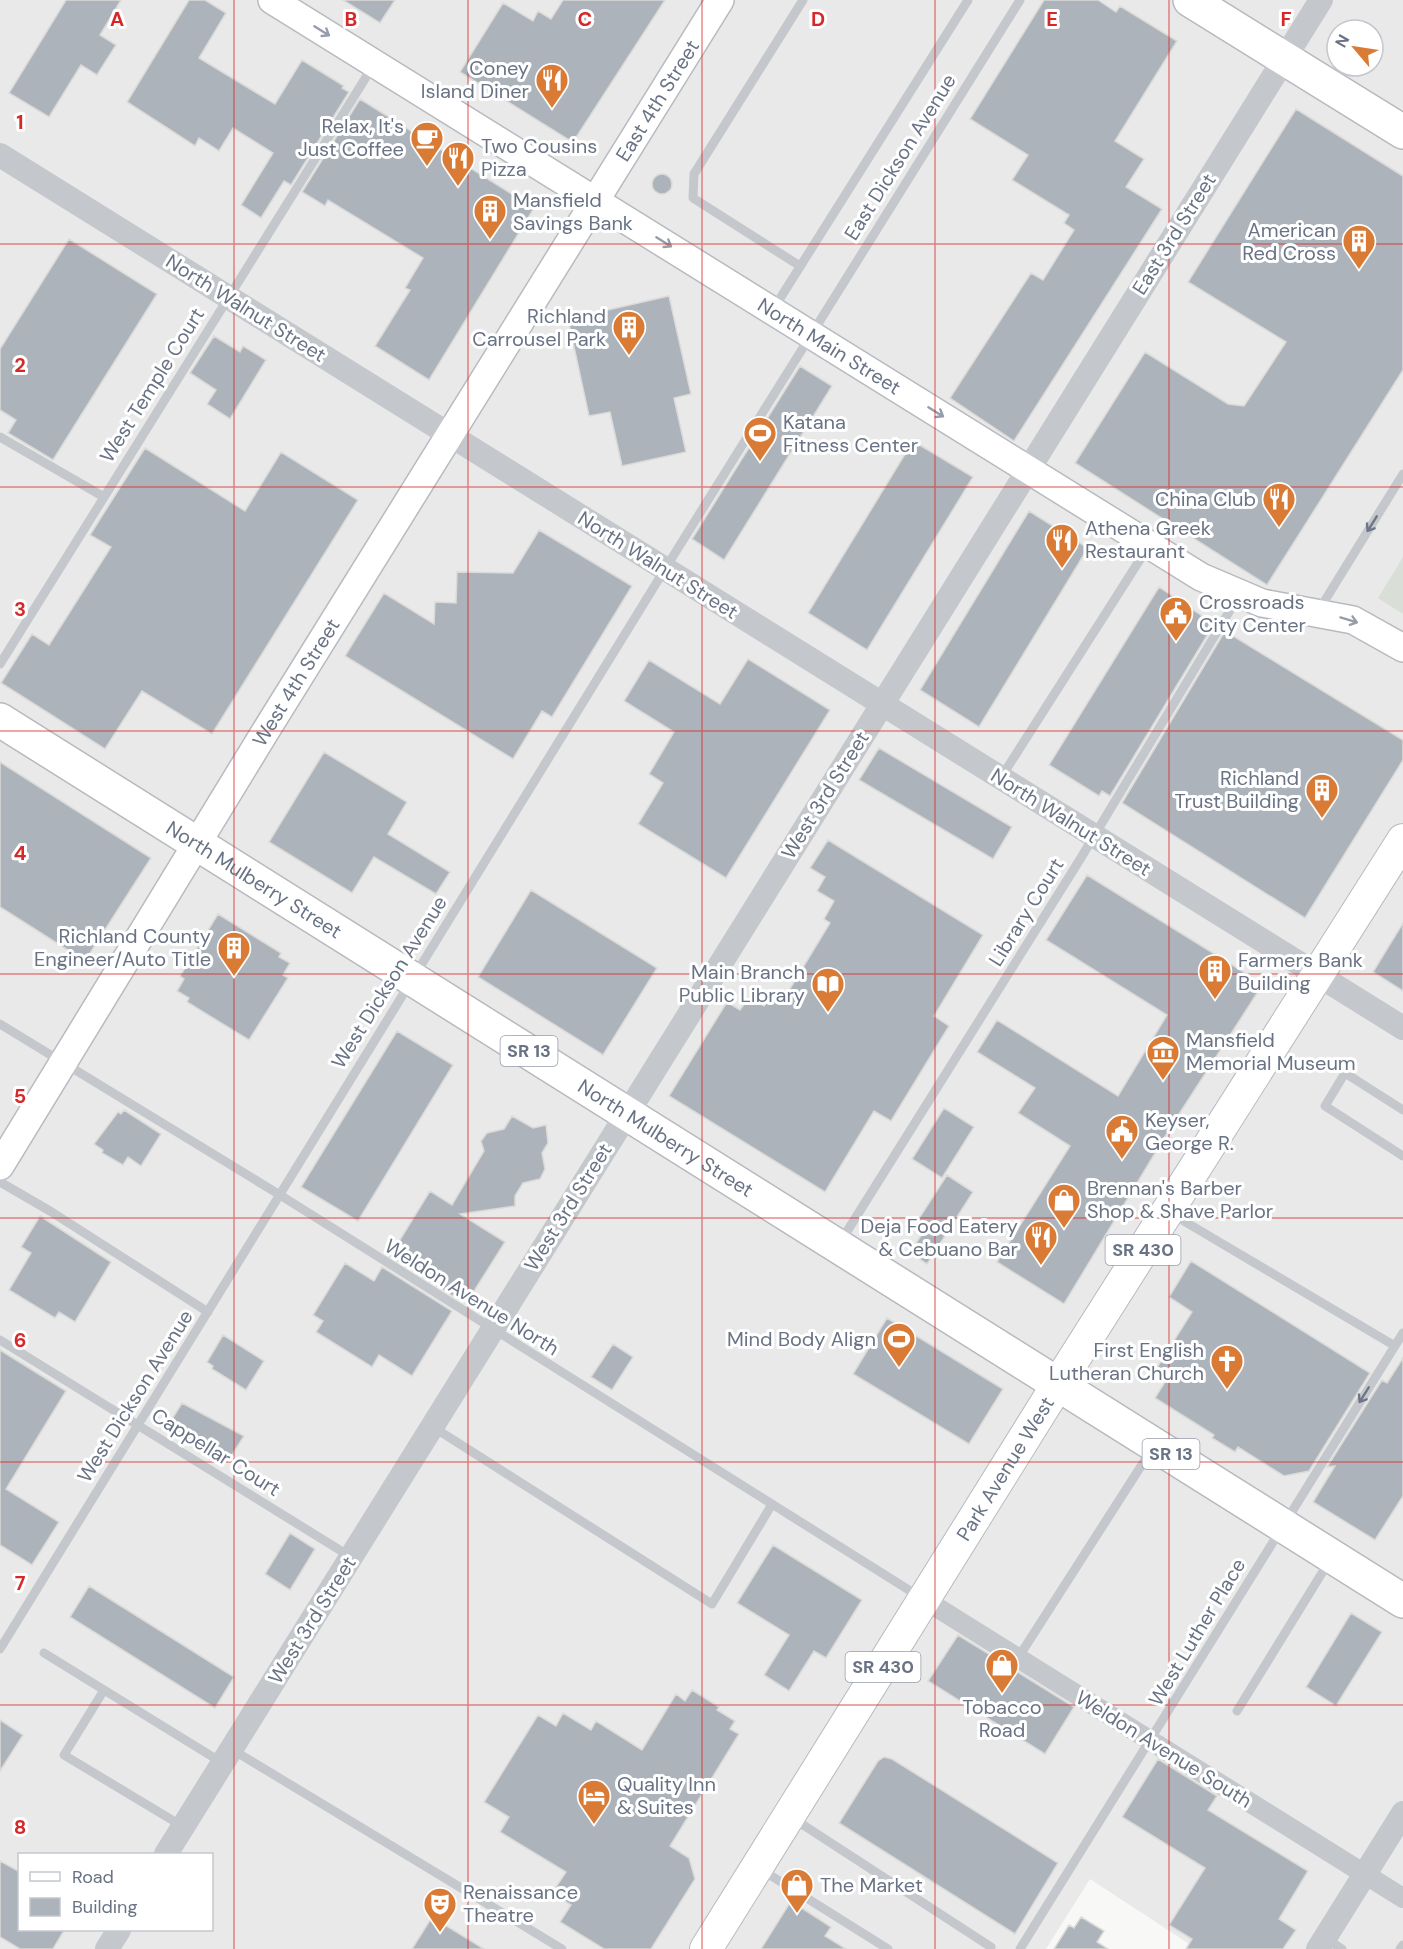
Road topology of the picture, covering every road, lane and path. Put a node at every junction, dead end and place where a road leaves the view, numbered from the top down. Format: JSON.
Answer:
{"nodes":[{"id":1,"x":272,"y":0,"type":"edge"},
{"id":2,"x":720,"y":0,"type":"edge"},
{"id":3,"x":803,"y":0,"type":"edge"},
{"id":4,"x":968,"y":0,"type":"edge"},
{"id":5,"x":1020,"y":0,"type":"edge"},
{"id":6,"x":1190,"y":0,"type":"edge"},
{"id":7,"x":1321,"y":0,"type":"edge"},
{"id":8,"x":1285,"y":58,"type":"junction"},
{"id":9,"x":375,"y":64,"type":"junction"},
{"id":10,"x":1403,"y":132,"type":"edge"},
{"id":11,"x":0,"y":155,"type":"edge"},
{"id":12,"x":596,"y":199,"type":"junction"},
{"id":13,"x":800,"y":266,"type":"junction"},
{"id":14,"x":228,"y":297,"type":"junction"},
{"id":15,"x":772,"y":310,"type":"junction"},
{"id":16,"x":810,"y":334,"type":"junction"},
{"id":17,"x":450,"y":435,"type":"junction"},
{"id":18,"x":0,"y":437,"type":"edge"},
{"id":19,"x":1027,"y":469,"type":"junction"},
{"id":20,"x":1403,"y":474,"type":"edge"},
{"id":21,"x":104,"y":497,"type":"junction"},
{"id":22,"x":1150,"y":545,"type":"junction"},
{"id":23,"x":664,"y":569,"type":"junction"},
{"id":24,"x":1239,"y":595,"type":"junction"},
{"id":25,"x":1317,"y":614,"type":"junction"},
{"id":26,"x":1403,"y":648,"type":"edge"},
{"id":27,"x":0,"y":664,"type":"edge"},
{"id":28,"x":882,"y":703,"type":"junction"},
{"id":29,"x":0,"y":720,"type":"edge"},
{"id":30,"x":1001,"y":778,"type":"junction"},
{"id":31,"x":1094,"y":836,"type":"junction"},
{"id":32,"x":1403,"y":840,"type":"edge"},
{"id":33,"x":198,"y":844,"type":"junction"},
{"id":34,"x":1317,"y":974,"type":"junction"},
{"id":35,"x":413,"y":978,"type":"junction"},
{"id":36,"x":0,"y":1024,"type":"edge"},
{"id":37,"x":1403,"y":1028,"type":"edge"},
{"id":38,"x":64,"y":1063,"type":"junction"},
{"id":39,"x":1403,"y":1110,"type":"edge"},
{"id":40,"x":627,"y":1112,"type":"junction"},
{"id":41,"x":1403,"y":1156,"type":"edge"},
{"id":42,"x":0,"y":1167,"type":"edge"},
{"id":43,"x":0,"y":1182,"type":"edge"},
{"id":44,"x":280,"y":1195,"type":"junction"},
{"id":45,"x":1168,"y":1211,"type":"junction"},
{"id":46,"x":839,"y":1245,"type":"junction"},
{"id":47,"x":208,"y":1312,"type":"junction"},
{"id":48,"x":492,"y":1330,"type":"junction"},
{"id":49,"x":1403,"y":1333,"type":"edge"},
{"id":50,"x":0,"y":1340,"type":"edge"},
{"id":51,"x":1395,"y":1346,"type":"junction"},
{"id":52,"x":1058,"y":1384,"type":"junction"},
{"id":53,"x":138,"y":1425,"type":"junction"},
{"id":54,"x":432,"y":1426,"type":"junction"},
{"id":55,"x":1155,"y":1444,"type":"junction"},
{"id":56,"x":771,"y":1506,"type":"junction"},
{"id":57,"x":1283,"y":1525,"type":"junction"},
{"id":58,"x":1333,"y":1556,"type":"junction"},
{"id":59,"x":351,"y":1557,"type":"junction"},
{"id":60,"x":925,"y":1600,"type":"junction"},
{"id":61,"x":1403,"y":1601,"type":"edge"},
{"id":62,"x":0,"y":1649,"type":"edge"},
{"id":63,"x":44,"y":1653,"type":"dead end"},
{"id":64,"x":1018,"y":1658,"type":"junction"},
{"id":65,"x":104,"y":1690,"type":"junction"},
{"id":66,"x":1237,"y":1712,"type":"dead end"},
{"id":67,"x":1152,"y":1740,"type":"junction"},
{"id":68,"x":227,"y":1756,"type":"junction"},
{"id":69,"x":1403,"y":1813,"type":"edge"},
{"id":70,"x":789,"y":1816,"type":"junction"},
{"id":71,"x":183,"y":1827,"type":"junction"},
{"id":72,"x":167,"y":1853,"type":"edge"},
{"id":73,"x":758,"y":1867,"type":"junction"},
{"id":74,"x":1364,"y":1875,"type":"junction"},
{"id":75,"x":1403,"y":1898,"type":"edge"},
{"id":76,"x":118,"y":1931,"type":"edge"},
{"id":77,"x":1328,"y":1945,"type":"edge"},
{"id":78,"x":1403,"y":1945,"type":"edge"},
{"id":79,"x":107,"y":1949,"type":"edge"},
{"id":80,"x":562,"y":1949,"type":"edge"},
{"id":81,"x":706,"y":1949,"type":"edge"},
{"id":82,"x":888,"y":1949,"type":"edge"},
{"id":83,"x":990,"y":1949,"type":"edge"},
{"id":84,"x":1020,"y":1949,"type":"edge"},
{"id":85,"x":1400,"y":1949,"type":"edge"}],
"edges":[{"from":1,"to":9,"type":"main road","name":"North Main Street","one_way":true},
{"from":2,"to":12,"type":"main road","name":"East 4th Street"},
{"from":3,"to":13,"type":"lane"},
{"from":4,"to":13,"type":"lane"},
{"from":5,"to":16,"type":"lane","name":"East Dickson Avenue"},
{"from":6,"to":8,"type":"highway"},
{"from":7,"to":8,"type":"street","name":"East 3rd Street"},
{"from":8,"to":10,"type":"highway"},
{"from":8,"to":19,"type":"street","name":"East 3rd Street"},
{"from":9,"to":12,"type":"main road","name":"North Main Street"},
{"from":9,"to":14,"type":"lane","name":"West Temple Court"},
{"from":11,"to":14,"type":"street","name":"North Walnut Street"},
{"from":12,"to":15,"type":"main road","name":"North Main Street","one_way":true},
{"from":12,"to":17,"type":"main road","name":"West 4th Street"},
{"from":13,"to":15,"type":"lane"},
{"from":14,"to":17,"type":"street","name":"North Walnut Street"},
{"from":14,"to":21,"type":"lane","name":"West Temple Court"},
{"from":15,"to":16,"type":"main road","name":"North Main Street"},
{"from":16,"to":19,"type":"main road","name":"North Main Street","one_way":true},
{"from":16,"to":23,"type":"lane","name":"West Dickson Avenue"},
{"from":17,"to":23,"type":"street","name":"North Walnut Street"},
{"from":17,"to":33,"type":"main road","name":"West 4th Street"},
{"from":18,"to":21,"type":"lane"},
{"from":19,"to":22,"type":"main road","name":"North Main Street"},
{"from":19,"to":28,"type":"street","name":"West 3rd Street"},
{"from":20,"to":25,"type":"lane","one_way":true},
{"from":21,"to":27,"type":"lane","name":"West Temple Court"},
{"from":22,"to":24,"type":"main road","name":"North Main Street"},
{"from":22,"to":30,"type":"lane"},
{"from":23,"to":28,"type":"street","name":"North Walnut Street"},
{"from":23,"to":35,"type":"lane","name":"West Dickson Avenue"},
{"from":24,"to":25,"type":"main road","name":"North Main Street"},
{"from":24,"to":31,"type":"lane","name":"Library Court"},
{"from":25,"to":26,"type":"main road","name":"North Main Street","one_way":true},
{"from":28,"to":30,"type":"street","name":"North Walnut Street"},
{"from":28,"to":40,"type":"street","name":"West 3rd Street"},
{"from":29,"to":33,"type":"highway","name":"North Mulberry Street","number":"SR 13"},
{"from":30,"to":31,"type":"street","name":"North Walnut Street"},
{"from":31,"to":34,"type":"street","name":"North Walnut Street"},
{"from":31,"to":46,"type":"lane","name":"Library Court"},
{"from":32,"to":34,"type":"main road","name":"Park Avenue West","number":"SR 430"},
{"from":33,"to":35,"type":"highway","name":"North Mulberry Street","number":"SR 13"},
{"from":33,"to":38,"type":"main road","name":"West 4th Street"},
{"from":34,"to":37,"type":"street","name":"North Walnut Street"},
{"from":34,"to":45,"type":"main road","name":"Park Avenue West","number":"SR 430"},
{"from":35,"to":40,"type":"highway","name":"North Mulberry Street","number":"SR 13"},
{"from":35,"to":44,"type":"lane","name":"West Dickson Avenue"},
{"from":36,"to":38,"type":"lane","name":"Weldon Avenue North"},
{"from":38,"to":42,"type":"main road","name":"West 4th Street"},
{"from":38,"to":44,"type":"lane","name":"Weldon Avenue North"},
{"from":39,"to":41,"type":"lane"},
{"from":40,"to":46,"type":"highway","name":"North Mulberry Street","number":"SR 13"},
{"from":40,"to":48,"type":"street","name":"West 3rd Street"},
{"from":43,"to":47,"type":"lane"},
{"from":44,"to":47,"type":"lane","name":"West Dickson Avenue"},
{"from":44,"to":48,"type":"lane","name":"Weldon Avenue North"},
{"from":45,"to":51,"type":"lane"},
{"from":45,"to":52,"type":"main road","name":"Park Avenue West","number":"SR 430"},
{"from":46,"to":52,"type":"highway","name":"North Mulberry Street","number":"SR 13"},
{"from":47,"to":53,"type":"lane","name":"West Dickson Avenue"},
{"from":48,"to":54,"type":"street","name":"West 3rd Street"},
{"from":48,"to":56,"type":"lane","name":"Weldon Avenue North"},
{"from":49,"to":51,"type":"lane","name":"West Luther Place"},
{"from":50,"to":53,"type":"lane","name":"Cappellar Court"},
{"from":51,"to":57,"type":"lane","name":"West Luther Place","one_way":true},
{"from":52,"to":55,"type":"highway","number":"SR 13"},
{"from":52,"to":60,"type":"main road","name":"Park Avenue West","number":"SR 430"},
{"from":53,"to":59,"type":"lane","name":"Cappellar Court"},
{"from":53,"to":62,"type":"lane","name":"West Dickson Avenue"},
{"from":54,"to":56,"type":"lane"},
{"from":54,"to":59,"type":"street","name":"West 3rd Street"},
{"from":55,"to":57,"type":"highway","number":"SR 13"},
{"from":55,"to":64,"type":"lane"},
{"from":56,"to":60,"type":"lane","name":"Weldon Avenue North"},
{"from":57,"to":58,"type":"highway","number":"SR 13"},
{"from":57,"to":67,"type":"lane","name":"West Luther Place"},
{"from":58,"to":61,"type":"highway","number":"SR 13"},
{"from":58,"to":66,"type":"lane"},
{"from":59,"to":68,"type":"street","name":"West 3rd Street"},
{"from":60,"to":64,"type":"street","name":"Weldon Avenue South"},
{"from":60,"to":70,"type":"main road","name":"Park Avenue West","number":"SR 430"},
{"from":63,"to":65,"type":"lane"},
{"from":64,"to":67,"type":"street","name":"Weldon Avenue South"},
{"from":65,"to":68,"type":"lane"},
{"from":65,"to":71,"type":"lane"},
{"from":67,"to":74,"type":"street","name":"Weldon Avenue South"},
{"from":67,"to":84,"type":"lane","name":"West Luther Place"},
{"from":68,"to":71,"type":"street","name":"West 3rd Street"},
{"from":68,"to":80,"type":"lane"},
{"from":69,"to":74,"type":"street"},
{"from":70,"to":73,"type":"main road","name":"Park Avenue West","number":"SR 430"},
{"from":70,"to":83,"type":"lane"},
{"from":71,"to":72,"type":"street","name":"West 3rd Street"},
{"from":73,"to":81,"type":"main road","name":"Park Avenue West","number":"SR 430"},
{"from":73,"to":82,"type":"lane"},
{"from":74,"to":75,"type":"street","name":"Weldon Avenue South"},
{"from":74,"to":77,"type":"street"},
{"from":76,"to":79,"type":"street"},
{"from":78,"to":85,"type":"lane"}]}
